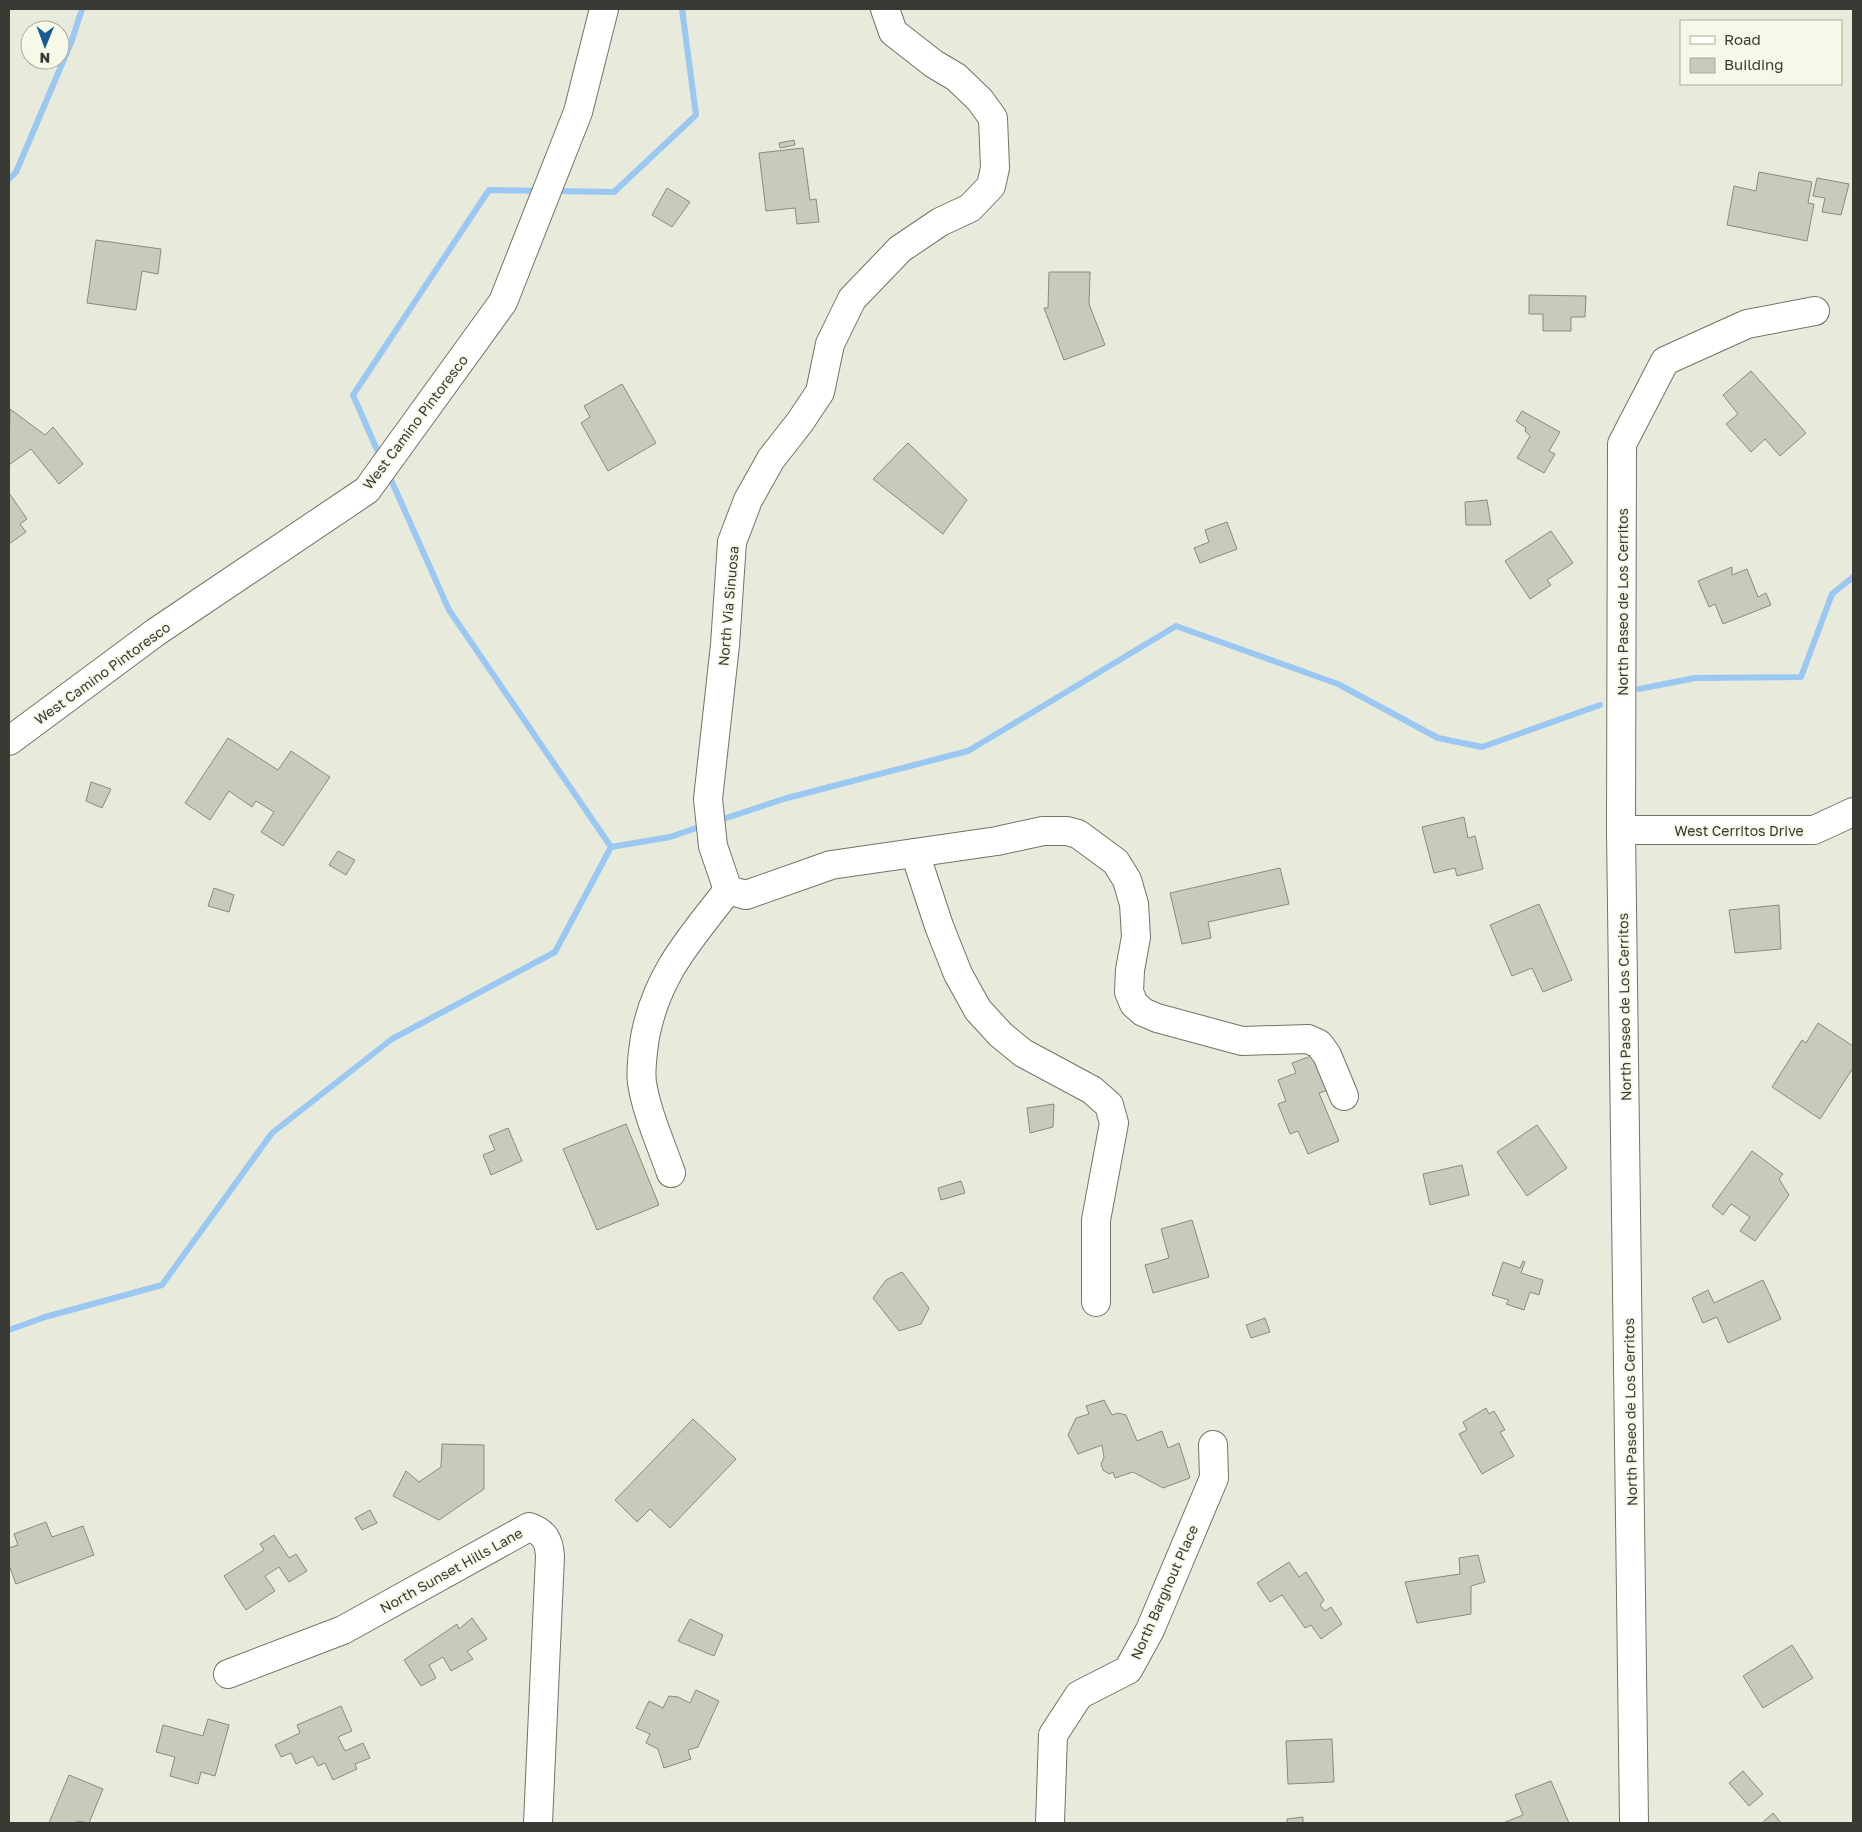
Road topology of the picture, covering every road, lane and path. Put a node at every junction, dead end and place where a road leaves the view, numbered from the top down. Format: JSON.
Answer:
{"nodes":[{"id":1,"x":604,"y":9,"type":"edge"},
{"id":2,"x":885,"y":9,"type":"edge"},
{"id":3,"x":1815,"y":311,"type":"dead end"},
{"id":4,"x":9,"y":741,"type":"edge"},
{"id":5,"x":1853,"y":812,"type":"edge"},
{"id":6,"x":1622,"y":830,"type":"junction"},
{"id":7,"x":915,"y":853,"type":"junction"},
{"id":8,"x":728,"y":890,"type":"junction"},
{"id":9,"x":1344,"y":1096,"type":"dead end"},
{"id":10,"x":671,"y":1173,"type":"dead end"},
{"id":11,"x":1096,"y":1302,"type":"dead end"},
{"id":12,"x":1213,"y":1445,"type":"dead end"},
{"id":13,"x":228,"y":1674,"type":"dead end"},
{"id":14,"x":538,"y":1823,"type":"edge"},
{"id":15,"x":1050,"y":1823,"type":"edge"},
{"id":16,"x":1634,"y":1823,"type":"edge"}],
"edges":[{"from":1,"to":4,"type":"street","name":"West Camino Pintoresco"},
{"from":2,"to":8,"type":"street","name":"North Via Sinuosa"},
{"from":3,"to":6,"type":"street","name":"North Paseo de Los Cerritos"},
{"from":5,"to":6,"type":"street","name":"West Cerritos Drive"},
{"from":6,"to":16,"type":"street","name":"North Paseo de Los Cerritos"},
{"from":7,"to":8,"type":"street"},
{"from":7,"to":9,"type":"street"},
{"from":7,"to":11,"type":"street"},
{"from":8,"to":10,"type":"street"},
{"from":12,"to":15,"type":"street","name":"North Barghout Place"},
{"from":13,"to":14,"type":"street","name":"North Sunset Hills Lane"}]}
